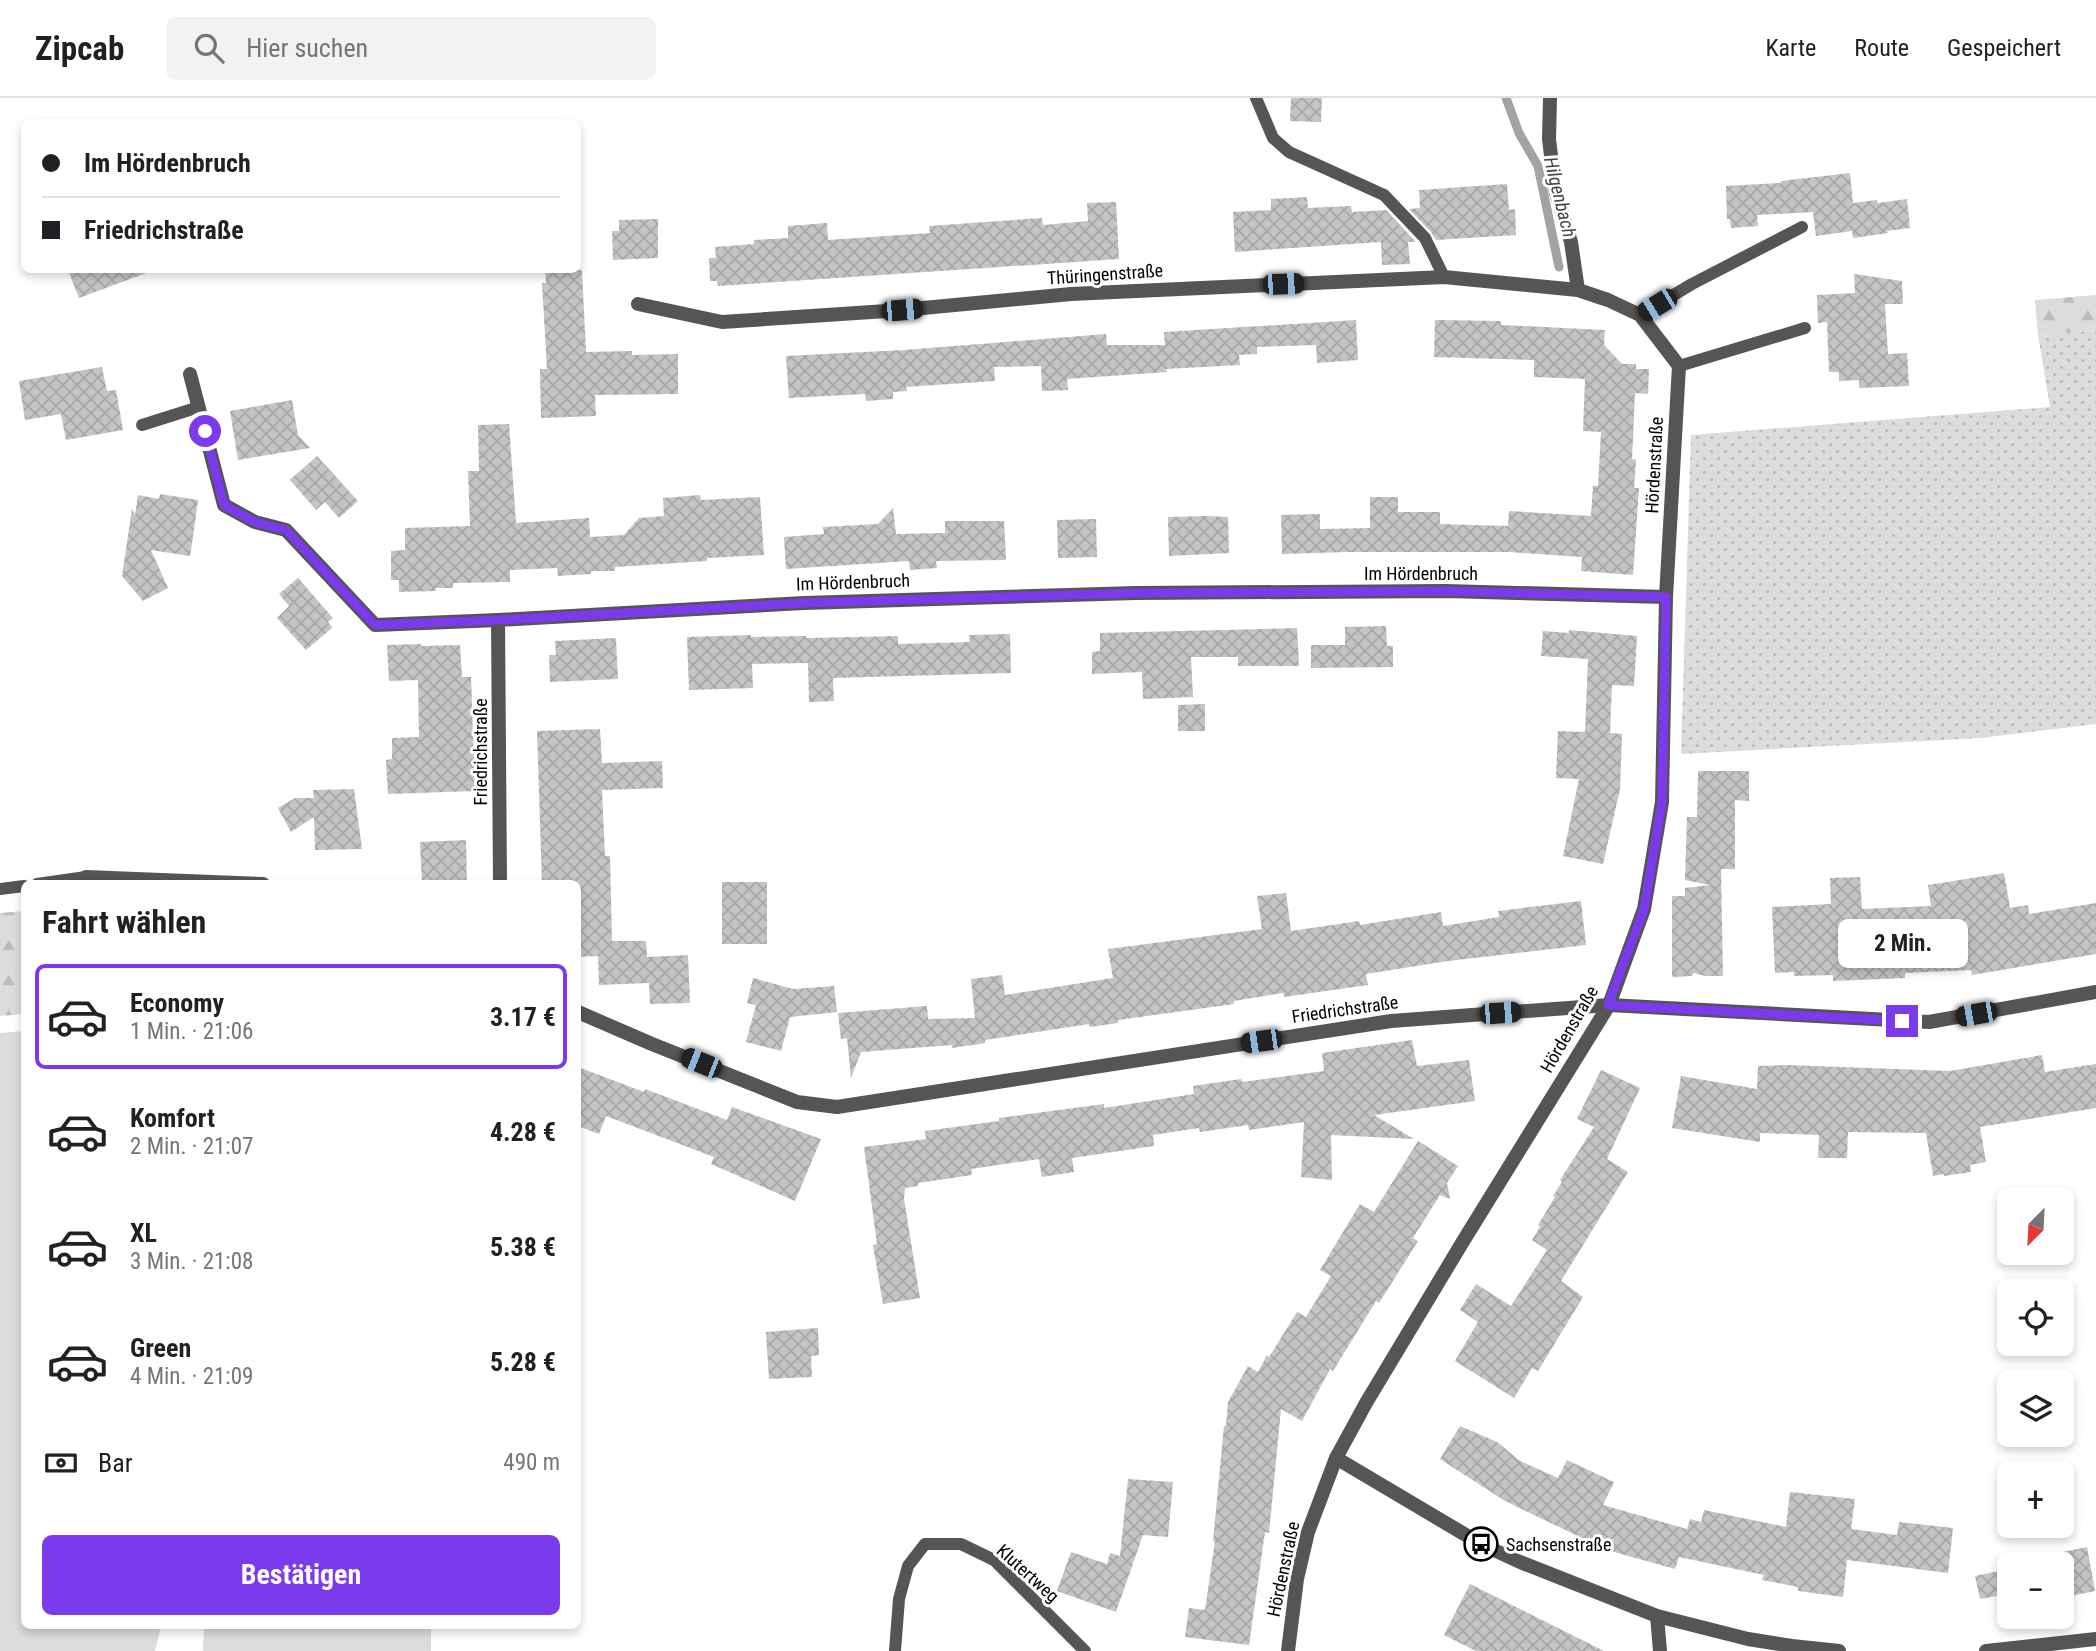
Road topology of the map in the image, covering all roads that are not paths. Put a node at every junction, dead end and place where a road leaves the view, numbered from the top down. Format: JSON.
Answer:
{"nodes":[{"id":1,"x":1256,"y":98,"type":"edge"},
{"id":2,"x":1550,"y":98,"type":"edge"},
{"id":3,"x":1802,"y":227,"type":"dead end"},
{"id":4,"x":1444,"y":277,"type":"junction"},
{"id":5,"x":1578,"y":290,"type":"junction"},
{"id":6,"x":638,"y":304,"type":"dead end"},
{"id":7,"x":1640,"y":315,"type":"junction"},
{"id":8,"x":1805,"y":328,"type":"dead end"},
{"id":9,"x":1679,"y":366,"type":"junction"},
{"id":10,"x":190,"y":374,"type":"dead end"},
{"id":11,"x":199,"y":407,"type":"junction"},
{"id":12,"x":142,"y":425,"type":"dead end"},
{"id":13,"x":1666,"y":597,"type":"junction"},
{"id":14,"x":498,"y":620,"type":"junction"},
{"id":15,"x":86,"y":877,"type":"joint"},
{"id":16,"x":65,"y":880,"type":"edge"},
{"id":17,"x":162,"y":880,"type":"edge"},
{"id":18,"x":500,"y":880,"type":"edge"},
{"id":19,"x":21,"y":886,"type":"edge"},
{"id":20,"x":0,"y":889,"type":"edge"},
{"id":21,"x":2096,"y":992,"type":"edge"},
{"id":22,"x":1608,"y":1005,"type":"junction"},
{"id":23,"x":581,"y":1013,"type":"edge"},
{"id":24,"x":1336,"y":1458,"type":"junction"},
{"id":25,"x":1657,"y":1616,"type":"junction"},
{"id":26,"x":2096,"y":1639,"type":"edge"},
{"id":27,"x":895,"y":1651,"type":"edge"},
{"id":28,"x":1085,"y":1651,"type":"edge"},
{"id":29,"x":1288,"y":1651,"type":"edge"},
{"id":30,"x":1660,"y":1651,"type":"edge"},
{"id":31,"x":1839,"y":1651,"type":"edge"},
{"id":32,"x":1986,"y":1651,"type":"edge"}],
"edges":[{"from":1,"to":4,"type":"lane"},
{"from":2,"to":5,"type":"street"},
{"from":3,"to":7,"type":"lane"},
{"from":4,"to":5,"type":"street","name":"Thüringenstraße"},
{"from":4,"to":6,"type":"street","name":"Thüringenstraße"},
{"from":5,"to":7,"type":"street"},
{"from":7,"to":9,"type":"street"},
{"from":8,"to":9,"type":"lane"},
{"from":9,"to":13,"type":"street","name":"Hördenstraße"},
{"from":10,"to":11,"type":"street","name":"Im Hördenbruch"},
{"from":11,"to":12,"type":"lane"},
{"from":11,"to":14,"type":"street","name":"Im Hördenbruch"},
{"from":13,"to":14,"type":"street","name":"Im Hördenbruch"},
{"from":13,"to":22,"type":"street","name":"Hördenstraße"},
{"from":14,"to":18,"type":"street","name":"Friedrichstraße"},
{"from":15,"to":16,"type":"lane"},
{"from":15,"to":17,"type":"street"},
{"from":19,"to":20,"type":"lane"},
{"from":21,"to":22,"type":"street","name":"Friedrichstraße"},
{"from":22,"to":23,"type":"street","name":"Friedrichstraße"},
{"from":22,"to":24,"type":"street","name":"Hördenstraße"},
{"from":24,"to":25,"type":"street"},
{"from":24,"to":29,"type":"street","name":"Hördenstraße"},
{"from":25,"to":30,"type":"street"},
{"from":25,"to":31,"type":"street"},
{"from":26,"to":32,"type":"street"},
{"from":27,"to":28,"type":"lane","name":"Klutertweg"}]}
